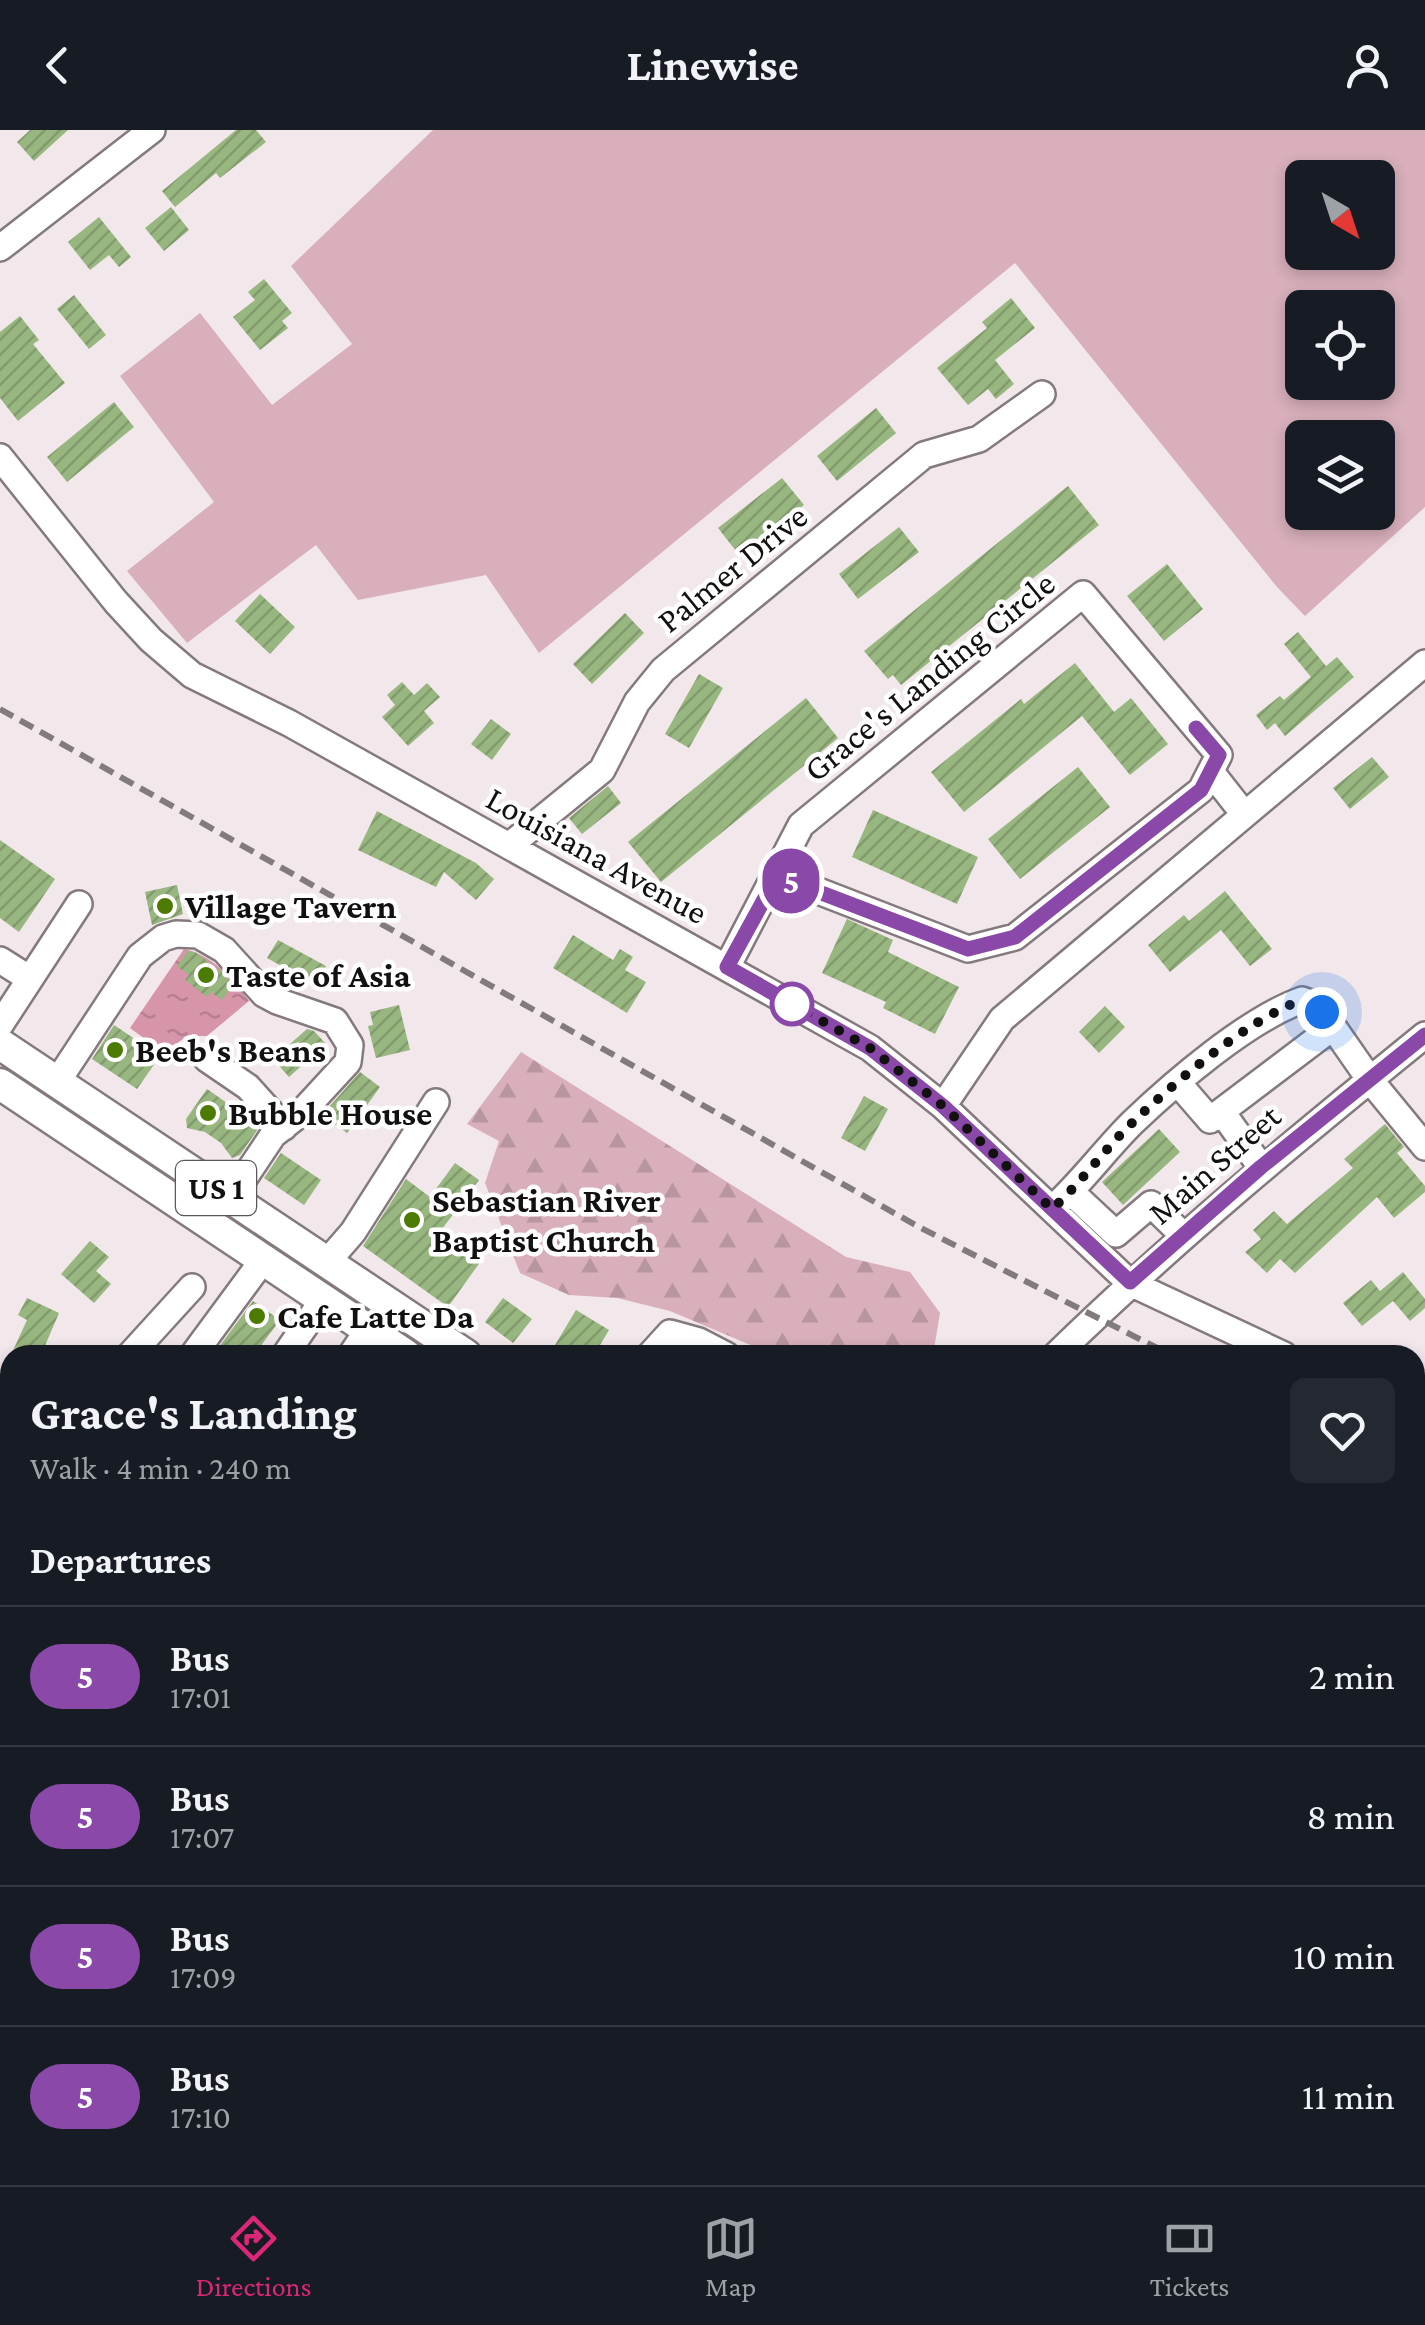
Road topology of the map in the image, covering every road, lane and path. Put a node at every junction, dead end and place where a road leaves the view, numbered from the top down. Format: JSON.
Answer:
{"nodes":[{"id":1,"x":152,"y":130,"type":"edge"},
{"id":2,"x":0,"y":248,"type":"edge"},
{"id":3,"x":1042,"y":394,"type":"dead end"},
{"id":4,"x":0,"y":457,"type":"edge"},
{"id":5,"x":1425,"y":664,"type":"edge"},
{"id":6,"x":1211,"y":772,"type":"junction"},
{"id":7,"x":1244,"y":814,"type":"junction"},
{"id":8,"x":510,"y":846,"type":"junction"},
{"id":9,"x":777,"y":876,"type":"junction"},
{"id":10,"x":79,"y":904,"type":"dead end"},
{"id":11,"x":0,"y":960,"type":"edge"},
{"id":12,"x":727,"y":967,"type":"junction"},
{"id":13,"x":30,"y":979,"type":"junction"},
{"id":14,"x":0,"y":1025,"type":"edge"},
{"id":15,"x":1333,"y":1027,"type":"junction"},
{"id":16,"x":1425,"y":1035,"type":"edge"},
{"id":17,"x":0,"y":1044,"type":"edge"},
{"id":18,"x":207,"y":1059,"type":"dead end"},
{"id":19,"x":1370,"y":1080,"type":"junction"},
{"id":20,"x":57,"y":1082,"type":"junction"},
{"id":21,"x":1178,"y":1083,"type":"junction"},
{"id":22,"x":0,"y":1084,"type":"edge"},
{"id":23,"x":436,"y":1102,"type":"dead end"},
{"id":24,"x":943,"y":1106,"type":"junction"},
{"id":25,"x":1222,"y":1112,"type":"junction"},
{"id":26,"x":284,"y":1127,"type":"junction"},
{"id":27,"x":1425,"y":1148,"type":"edge"},
{"id":28,"x":1261,"y":1167,"type":"junction"},
{"id":29,"x":231,"y":1198,"type":"junction"},
{"id":30,"x":1061,"y":1200,"type":"junction"},
{"id":31,"x":1184,"y":1236,"type":"junction"},
{"id":32,"x":266,"y":1261,"type":"junction"},
{"id":33,"x":327,"y":1262,"type":"junction"},
{"id":34,"x":1130,"y":1282,"type":"junction"},
{"id":35,"x":192,"y":1287,"type":"dead end"},
{"id":36,"x":323,"y":1300,"type":"junction"},
{"id":37,"x":432,"y":1332,"type":"junction"},
{"id":38,"x":360,"y":1342,"type":"edge"},
{"id":39,"x":139,"y":1345,"type":"edge"},
{"id":40,"x":200,"y":1345,"type":"edge"},
{"id":41,"x":292,"y":1345,"type":"edge"},
{"id":42,"x":451,"y":1345,"type":"edge"},
{"id":43,"x":659,"y":1345,"type":"edge"},
{"id":44,"x":707,"y":1345,"type":"edge"},
{"id":45,"x":1066,"y":1345,"type":"edge"},
{"id":46,"x":1263,"y":1345,"type":"edge"}],
"edges":[{"from":1,"to":2,"type":"street"},
{"from":3,"to":8,"type":"street","name":"Palmer Drive"},
{"from":4,"to":8,"type":"street","name":"Louisiana Avenue"},
{"from":5,"to":7,"type":"street"},
{"from":6,"to":7,"type":"street"},
{"from":6,"to":9,"type":"street"},
{"from":6,"to":9,"type":"street","name":"Grace's Landing Circle"},
{"from":7,"to":24,"type":"street"},
{"from":8,"to":12,"type":"street","name":"Louisiana Avenue"},
{"from":9,"to":12,"type":"street","name":"Grace's Landing Circle"},
{"from":10,"to":13,"type":"street"},
{"from":11,"to":13,"type":"street"},
{"from":12,"to":24,"type":"street","name":"Louisiana Avenue"},
{"from":13,"to":14,"type":"street"},
{"from":15,"to":19,"type":"street"},
{"from":15,"to":21,"type":"street"},
{"from":15,"to":25,"type":"street"},
{"from":16,"to":19,"type":"street","name":"Main Street"},
{"from":17,"to":20,"type":"main road","number":"US 1"},
{"from":18,"to":26,"type":"street"},
{"from":19,"to":27,"type":"street"},
{"from":19,"to":28,"type":"street","name":"Main Street"},
{"from":20,"to":26,"type":"street"},
{"from":20,"to":29,"type":"main road","number":"US 1"},
{"from":21,"to":25,"type":"street"},
{"from":21,"to":30,"type":"street"},
{"from":22,"to":32,"type":"main road","number":"US 1"},
{"from":23,"to":33,"type":"street"},
{"from":24,"to":30,"type":"street","name":"Louisiana Avenue"},
{"from":25,"to":28,"type":"street"},
{"from":26,"to":29,"type":"street"},
{"from":28,"to":31,"type":"street","name":"Main Street"},
{"from":29,"to":33,"type":"main road","number":"US 1"},
{"from":30,"to":31,"type":"street"},
{"from":30,"to":34,"type":"street","name":"Louisiana Avenue"},
{"from":31,"to":34,"type":"street","name":"Main Street"},
{"from":32,"to":33,"type":"main road"},
{"from":32,"to":36,"type":"main road","number":"US 1"},
{"from":32,"to":40,"type":"street"},
{"from":33,"to":37,"type":"main road","number":"US 1"},
{"from":34,"to":45,"type":"street","name":"Main Street"},
{"from":34,"to":46,"type":"street","name":"Louisiana Avenue"},
{"from":35,"to":39,"type":"street"},
{"from":36,"to":38,"type":"main road","number":"US 1"},
{"from":36,"to":41,"type":"street"},
{"from":37,"to":38,"type":"main road"},
{"from":37,"to":42,"type":"main road","number":"US 1"},
{"from":43,"to":44,"type":"street"}]}
